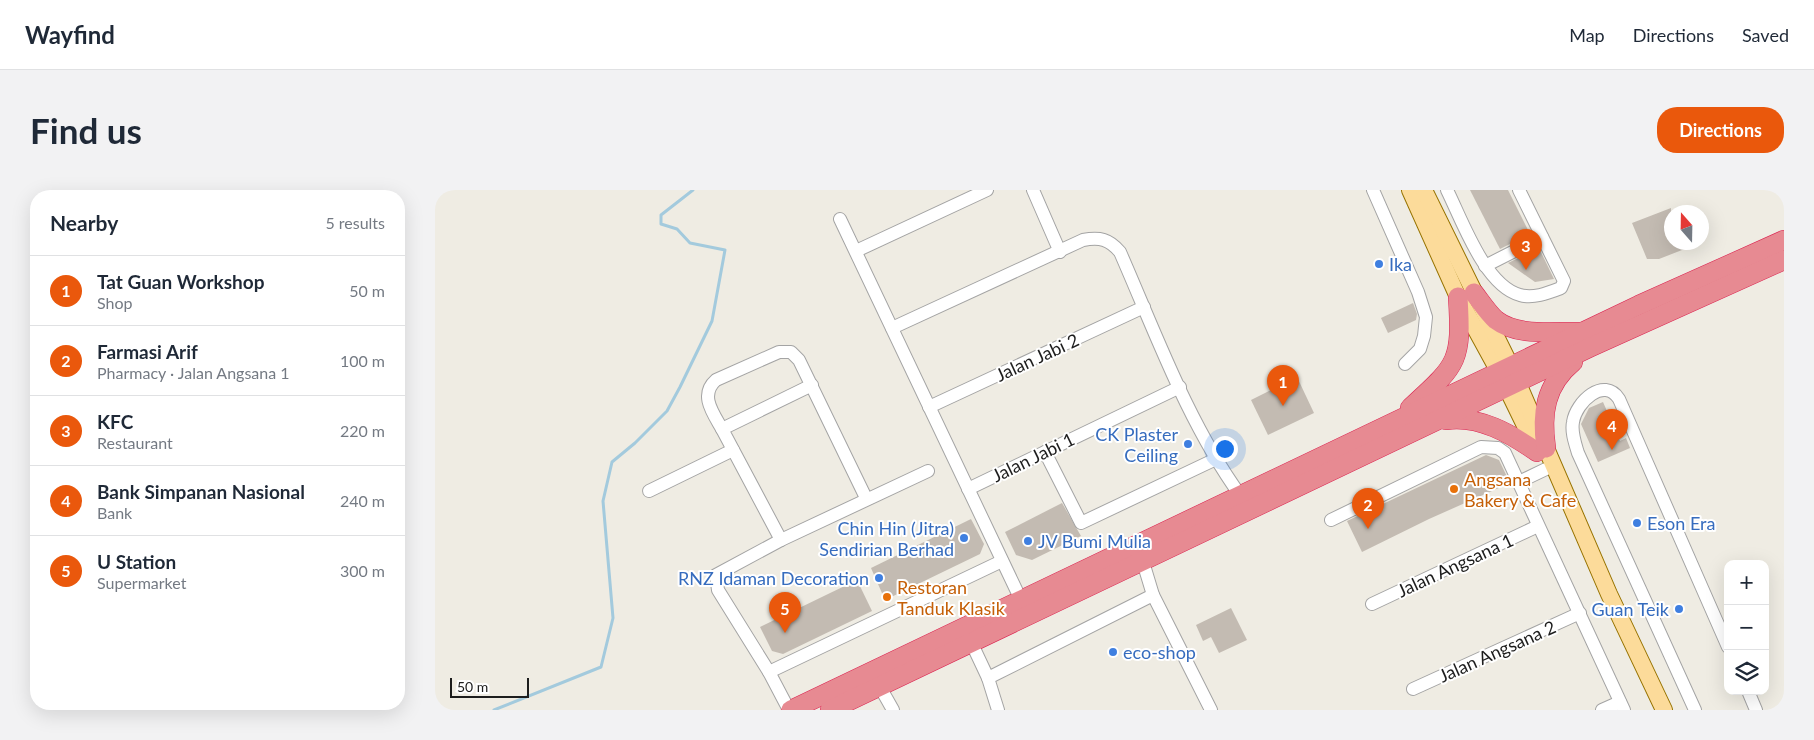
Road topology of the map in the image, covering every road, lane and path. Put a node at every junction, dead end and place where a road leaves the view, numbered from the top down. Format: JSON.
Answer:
{"nodes":[{"id":1,"x":987,"y":190,"type":"edge"},
{"id":2,"x":1033,"y":190,"type":"edge"},
{"id":3,"x":1373,"y":190,"type":"edge"},
{"id":4,"x":1411,"y":190,"type":"edge"},
{"id":5,"x":1424,"y":190,"type":"edge"},
{"id":6,"x":1447,"y":190,"type":"edge"},
{"id":7,"x":1519,"y":190,"type":"edge"},
{"id":8,"x":840,"y":219,"type":"dead end"},
{"id":9,"x":1542,"y":237,"type":"junction"},
{"id":10,"x":1784,"y":240,"type":"edge"},
{"id":11,"x":856,"y":251,"type":"junction"},
{"id":12,"x":1060,"y":252,"type":"junction"},
{"id":13,"x":1478,"y":252,"type":"junction"},
{"id":14,"x":1784,"y":260,"type":"edge"},
{"id":15,"x":1458,"y":263,"type":"junction"},
{"id":16,"x":1485,"y":266,"type":"junction"},
{"id":17,"x":1466,"y":295,"type":"junction"},
{"id":18,"x":1144,"y":307,"type":"junction"},
{"id":19,"x":892,"y":328,"type":"junction"},
{"id":20,"x":1587,"y":339,"type":"junction"},
{"id":21,"x":1405,"y":364,"type":"dead end"},
{"id":22,"x":1509,"y":378,"type":"junction"},
{"id":23,"x":812,"y":385,"type":"junction"},
{"id":24,"x":1180,"y":387,"type":"junction"},
{"id":25,"x":929,"y":407,"type":"junction"},
{"id":26,"x":1397,"y":421,"type":"junction"},
{"id":27,"x":1435,"y":422,"type":"junction"},
{"id":28,"x":722,"y":429,"type":"junction"},
{"id":29,"x":733,"y":450,"type":"junction"},
{"id":30,"x":1541,"y":450,"type":"junction"},
{"id":31,"x":1045,"y":452,"type":"junction"},
{"id":32,"x":1216,"y":459,"type":"junction"},
{"id":33,"x":1546,"y":470,"type":"junction"},
{"id":34,"x":928,"y":471,"type":"dead end"},
{"id":35,"x":1519,"y":482,"type":"junction"},
{"id":36,"x":968,"y":489,"type":"junction"},
{"id":37,"x":649,"y":491,"type":"dead end"},
{"id":38,"x":1240,"y":495,"type":"junction"},
{"id":39,"x":867,"y":498,"type":"junction"},
{"id":40,"x":1331,"y":520,"type":"dead end"},
{"id":41,"x":1538,"y":526,"type":"junction"},
{"id":42,"x":781,"y":540,"type":"junction"},
{"id":43,"x":1002,"y":561,"type":"junction"},
{"id":44,"x":1143,"y":562,"type":"junction"},
{"id":45,"x":1609,"y":594,"type":"junction"},
{"id":46,"x":1153,"y":595,"type":"junction"},
{"id":47,"x":1021,"y":600,"type":"junction"},
{"id":48,"x":1372,"y":604,"type":"dead end"},
{"id":49,"x":1580,"y":613,"type":"junction"},
{"id":50,"x":1724,"y":638,"type":"edge"},
{"id":51,"x":972,"y":644,"type":"junction"},
{"id":52,"x":769,"y":672,"type":"junction"},
{"id":53,"x":988,"y":678,"type":"junction"},
{"id":54,"x":880,"y":686,"type":"junction"},
{"id":55,"x":1413,"y":689,"type":"dead end"},
{"id":56,"x":1750,"y":695,"type":"edge"},
{"id":57,"x":1622,"y":706,"type":"edge"},
{"id":58,"x":790,"y":710,"type":"edge"},
{"id":59,"x":830,"y":710,"type":"edge"},
{"id":60,"x":893,"y":710,"type":"edge"},
{"id":61,"x":998,"y":710,"type":"edge"},
{"id":62,"x":1211,"y":710,"type":"edge"},
{"id":63,"x":1602,"y":710,"type":"edge"},
{"id":64,"x":1664,"y":710,"type":"edge"},
{"id":65,"x":1695,"y":710,"type":"edge"},
{"id":66,"x":1756,"y":710,"type":"edge"}],
"edges":[{"from":1,"to":11,"type":"street"},
{"from":2,"to":12,"type":"street"},
{"from":3,"to":21,"type":"street"},
{"from":4,"to":17,"type":"main road"},
{"from":5,"to":15,"type":"main road"},
{"from":6,"to":13,"type":"street"},
{"from":7,"to":9,"type":"street"},
{"from":8,"to":11,"type":"street"},
{"from":9,"to":16,"type":"street"},
{"from":9,"to":16,"type":"street"},
{"from":10,"to":20,"type":"highway"},
{"from":11,"to":19,"type":"street"},
{"from":12,"to":18,"type":"street"},
{"from":12,"to":19,"type":"street"},
{"from":13,"to":15,"type":"street"},
{"from":13,"to":16,"type":"street"},
{"from":14,"to":20,"type":"highway"},
{"from":15,"to":17,"type":"main road"},
{"from":17,"to":20,"type":"highway"},
{"from":17,"to":22,"type":"main road"},
{"from":17,"to":26,"type":"highway"},
{"from":18,"to":24,"type":"street"},
{"from":18,"to":25,"type":"street","name":"Jalan Jabi 2"},
{"from":19,"to":25,"type":"street"},
{"from":20,"to":22,"type":"highway"},
{"from":20,"to":30,"type":"highway"},
{"from":22,"to":26,"type":"highway"},
{"from":22,"to":27,"type":"highway"},
{"from":22,"to":30,"type":"main road"},
{"from":23,"to":28,"type":"street"},
{"from":23,"to":28,"type":"street"},
{"from":23,"to":39,"type":"street"},
{"from":24,"to":31,"type":"street","name":"Jalan Jabi 1"},
{"from":24,"to":32,"type":"street"},
{"from":25,"to":36,"type":"street"},
{"from":26,"to":38,"type":"highway"},
{"from":27,"to":30,"type":"highway"},
{"from":27,"to":44,"type":"highway"},
{"from":28,"to":29,"type":"street"},
{"from":29,"to":37,"type":"street"},
{"from":29,"to":42,"type":"street"},
{"from":30,"to":33,"type":"main road"},
{"from":30,"to":45,"type":"main road"},
{"from":31,"to":32,"type":"street"},
{"from":31,"to":36,"type":"street","name":"Jalan Jabi 1"},
{"from":32,"to":38,"type":"street"},
{"from":33,"to":35,"type":"street"},
{"from":33,"to":45,"type":"main road"},
{"from":34,"to":39,"type":"street"},
{"from":35,"to":40,"type":"street"},
{"from":35,"to":41,"type":"street"},
{"from":36,"to":43,"type":"street"},
{"from":38,"to":47,"type":"highway"},
{"from":39,"to":42,"type":"street"},
{"from":41,"to":48,"type":"street","name":"Jalan Angsana 1"},
{"from":41,"to":49,"type":"street"},
{"from":42,"to":52,"type":"street"},
{"from":43,"to":47,"type":"street"},
{"from":43,"to":52,"type":"street"},
{"from":44,"to":46,"type":"street"},
{"from":44,"to":51,"type":"highway"},
{"from":45,"to":64,"type":"main road"},
{"from":46,"to":53,"type":"street"},
{"from":46,"to":62,"type":"street"},
{"from":47,"to":58,"type":"highway"},
{"from":49,"to":55,"type":"street","name":"Jalan Angsana 2"},
{"from":49,"to":57,"type":"street"},
{"from":50,"to":65,"type":"street"},
{"from":51,"to":53,"type":"street"},
{"from":51,"to":54,"type":"highway"},
{"from":52,"to":58,"type":"street"},
{"from":53,"to":61,"type":"street"},
{"from":54,"to":59,"type":"highway"},
{"from":54,"to":60,"type":"street"},
{"from":56,"to":66,"type":"street"},
{"from":57,"to":63,"type":"street"}]}
